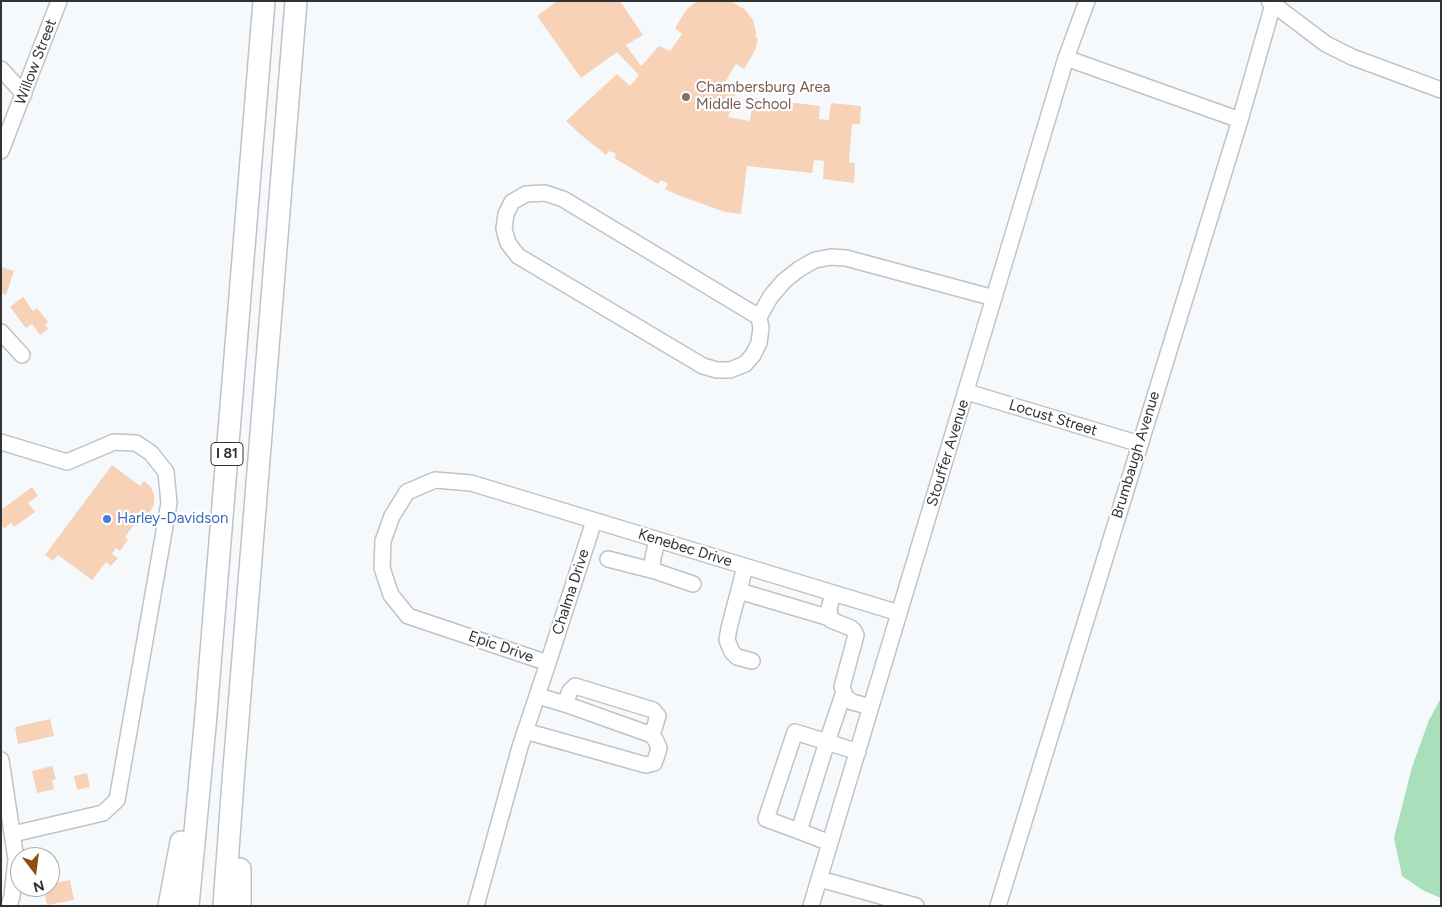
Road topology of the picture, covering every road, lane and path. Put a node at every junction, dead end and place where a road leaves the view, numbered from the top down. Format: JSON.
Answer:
{"nodes":[{"id":1,"x":59,"y":1,"type":"edge"},
{"id":2,"x":264,"y":1,"type":"edge"},
{"id":3,"x":296,"y":1,"type":"edge"},
{"id":4,"x":1087,"y":1,"type":"edge"},
{"id":5,"x":1272,"y":2,"type":"edge"},
{"id":6,"x":1066,"y":58,"type":"junction"},
{"id":7,"x":1,"y":68,"type":"edge"},
{"id":8,"x":1441,"y":90,"type":"edge"},
{"id":9,"x":24,"y":94,"type":"junction"},
{"id":10,"x":1240,"y":120,"type":"junction"},
{"id":11,"x":1,"y":151,"type":"edge"},
{"id":12,"x":994,"y":298,"type":"junction"},
{"id":13,"x":760,"y":317,"type":"junction"},
{"id":14,"x":1,"y":332,"type":"edge"},
{"id":15,"x":22,"y":355,"type":"dead end"},
{"id":16,"x":967,"y":392,"type":"junction"},
{"id":17,"x":1,"y":442,"type":"edge"},
{"id":18,"x":1140,"y":444,"type":"junction"},
{"id":19,"x":472,"y":483,"type":"joint"},
{"id":20,"x":594,"y":521,"type":"junction"},
{"id":21,"x":220,"y":539,"type":"junction"},
{"id":22,"x":657,"y":540,"type":"junction"},
{"id":23,"x":608,"y":559,"type":"dead end"},
{"id":24,"x":746,"y":567,"type":"junction"},
{"id":25,"x":655,"y":571,"type":"junction"},
{"id":26,"x":693,"y":584,"type":"dead end"},
{"id":27,"x":739,"y":591,"type":"junction"},
{"id":28,"x":833,"y":593,"type":"junction"},
{"id":29,"x":899,"y":613,"type":"junction"},
{"id":30,"x":830,"y":618,"type":"junction"},
{"id":31,"x":246,"y":626,"type":"junction"},
{"id":32,"x":752,"y":661,"type":"dead end"},
{"id":33,"x":548,"y":664,"type":"junction"},
{"id":34,"x":844,"y":692,"type":"junction"},
{"id":35,"x":538,"y":696,"type":"junction"},
{"id":36,"x":565,"y":704,"type":"junction"},
{"id":37,"x":871,"y":707,"type":"junction"},
{"id":38,"x":525,"y":732,"type":"junction"},
{"id":39,"x":652,"y":735,"type":"junction"},
{"id":40,"x":827,"y":742,"type":"junction"},
{"id":41,"x":858,"y":752,"type":"junction"},
{"id":42,"x":1,"y":760,"type":"edge"},
{"id":43,"x":799,"y":831,"type":"junction"},
{"id":44,"x":13,"y":834,"type":"junction"},
{"id":45,"x":830,"y":843,"type":"junction"},
{"id":46,"x":820,"y":879,"type":"junction"},
{"id":47,"x":12,"y":902,"type":"edge"},
{"id":48,"x":1000,"y":905,"type":"edge"},
{"id":49,"x":169,"y":906,"type":"edge"},
{"id":50,"x":188,"y":906,"type":"edge"},
{"id":51,"x":224,"y":906,"type":"edge"},
{"id":52,"x":240,"y":906,"type":"edge"},
{"id":53,"x":476,"y":906,"type":"edge"},
{"id":54,"x":811,"y":906,"type":"edge"},
{"id":55,"x":916,"y":906,"type":"edge"}],
"edges":[{"from":1,"to":9,"type":"street","name":"Willow Street"},
{"from":2,"to":21,"type":"highway","number":"I 81"},
{"from":3,"to":31,"type":"highway","number":"I 81"},
{"from":4,"to":6,"type":"street","name":"Stouffer Avenue"},
{"from":5,"to":8,"type":"street"},
{"from":5,"to":10,"type":"street","name":"Brumbaugh Avenue"},
{"from":6,"to":10,"type":"street"},
{"from":6,"to":12,"type":"street","name":"Stouffer Avenue"},
{"from":7,"to":9,"type":"street"},
{"from":9,"to":11,"type":"street","name":"Willow Street"},
{"from":10,"to":18,"type":"street","name":"Brumbaugh Avenue"},
{"from":12,"to":13,"type":"street"},
{"from":12,"to":16,"type":"street","name":"Stouffer Avenue"},
{"from":13,"to":13,"type":"street"},
{"from":14,"to":15,"type":"street"},
{"from":16,"to":18,"type":"street","name":"Locust Street"},
{"from":16,"to":29,"type":"street","name":"Stouffer Avenue"},
{"from":17,"to":44,"type":"street"},
{"from":18,"to":48,"type":"street","name":"Brumbaugh Avenue"},
{"from":19,"to":20,"type":"street","name":"Kenebec Drive"},
{"from":19,"to":33,"type":"street","name":"Epic Drive"},
{"from":20,"to":22,"type":"street","name":"Kenebec Drive"},
{"from":20,"to":33,"type":"street","name":"Chalma Drive"},
{"from":21,"to":49,"type":"highway"},
{"from":21,"to":50,"type":"highway","number":"I 81"},
{"from":22,"to":24,"type":"street","name":"Kenebec Drive"},
{"from":22,"to":25,"type":"street"},
{"from":23,"to":25,"type":"street"},
{"from":24,"to":27,"type":"street"},
{"from":24,"to":28,"type":"street","name":"Kenebec Drive"},
{"from":25,"to":26,"type":"street"},
{"from":27,"to":30,"type":"street"},
{"from":27,"to":32,"type":"street"},
{"from":28,"to":29,"type":"street","name":"Kenebec Drive"},
{"from":28,"to":30,"type":"street"},
{"from":29,"to":37,"type":"street","name":"Stouffer Avenue"},
{"from":30,"to":34,"type":"street"},
{"from":31,"to":51,"type":"highway","number":"I 81"},
{"from":31,"to":52,"type":"highway"},
{"from":33,"to":35,"type":"street","name":"Epic Drive"},
{"from":34,"to":37,"type":"street"},
{"from":34,"to":40,"type":"street"},
{"from":35,"to":36,"type":"street"},
{"from":35,"to":38,"type":"street","name":"Epic Drive"},
{"from":36,"to":39,"type":"street"},
{"from":36,"to":39,"type":"street"},
{"from":37,"to":41,"type":"street","name":"Stouffer Avenue"},
{"from":38,"to":39,"type":"street"},
{"from":38,"to":53,"type":"street","name":"Epic Drive"},
{"from":40,"to":41,"type":"street"},
{"from":40,"to":43,"type":"street"},
{"from":40,"to":43,"type":"street"},
{"from":41,"to":45,"type":"street","name":"Stouffer Avenue"},
{"from":42,"to":44,"type":"street"},
{"from":43,"to":45,"type":"street"},
{"from":44,"to":47,"type":"street"},
{"from":45,"to":46,"type":"street","name":"Stouffer Avenue"},
{"from":46,"to":54,"type":"street","name":"Stouffer Avenue"},
{"from":46,"to":55,"type":"street"}]}
